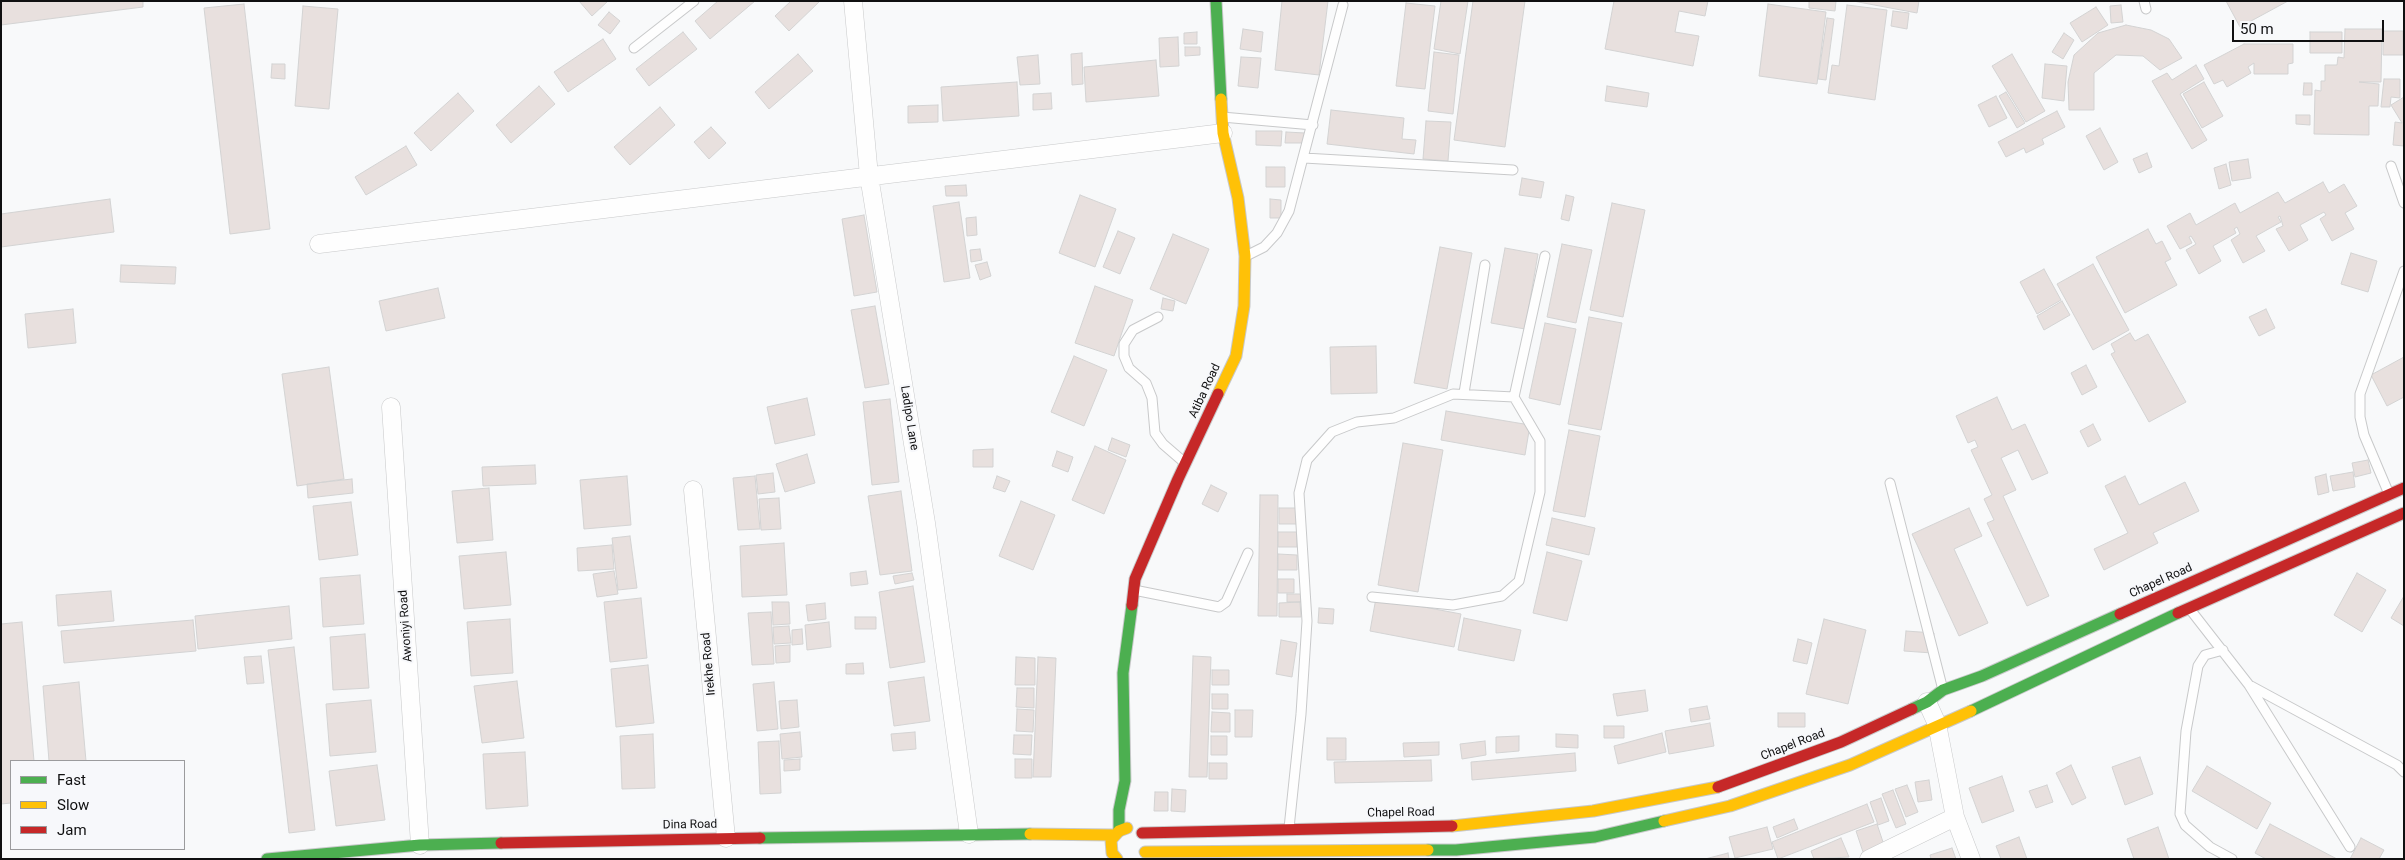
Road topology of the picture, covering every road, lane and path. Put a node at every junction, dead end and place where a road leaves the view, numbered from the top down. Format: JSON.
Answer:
{"nodes":[{"id":1,"x":694,"y":1,"type":"edge"},
{"id":2,"x":853,"y":1,"type":"edge"},
{"id":3,"x":1216,"y":1,"type":"edge"},
{"id":4,"x":1343,"y":5,"type":"dead end"},
{"id":5,"x":634,"y":48,"type":"dead end"},
{"id":6,"x":1313,"y":124,"type":"junction"},
{"id":7,"x":1222,"y":125,"type":"junction"},
{"id":8,"x":1304,"y":158,"type":"junction"},
{"id":9,"x":2391,"y":166,"type":"dead end"},
{"id":10,"x":1513,"y":170,"type":"dead end"},
{"id":11,"x":869,"y":176,"type":"junction"},
{"id":12,"x":2404,"y":203,"type":"edge"},
{"id":13,"x":319,"y":244,"type":"dead end"},
{"id":14,"x":1245,"y":256,"type":"junction"},
{"id":15,"x":1545,"y":256,"type":"dead end"},
{"id":16,"x":1485,"y":265,"type":"dead end"},
{"id":17,"x":2404,"y":271,"type":"edge"},
{"id":18,"x":1158,"y":317,"type":"dead end"},
{"id":19,"x":1464,"y":393,"type":"junction"},
{"id":20,"x":1514,"y":396,"type":"junction"},
{"id":21,"x":391,"y":407,"type":"dead end"},
{"id":22,"x":1186,"y":463,"type":"junction"},
{"id":23,"x":1890,"y":483,"type":"dead end"},
{"id":24,"x":2404,"y":488,"type":"edge"},
{"id":25,"x":693,"y":490,"type":"dead end"},
{"id":26,"x":2389,"y":494,"type":"junction"},
{"id":27,"x":2404,"y":513,"type":"edge"},
{"id":28,"x":1248,"y":553,"type":"dead end"},
{"id":29,"x":1134,"y":590,"type":"junction"},
{"id":30,"x":1372,"y":597,"type":"dead end"},
{"id":31,"x":2189,"y":608,"type":"junction"},
{"id":32,"x":2223,"y":650,"type":"junction"},
{"id":33,"x":2248,"y":685,"type":"junction"},
{"id":34,"x":1943,"y":690,"type":"junction"},
{"id":35,"x":1927,"y":702,"type":"junction"},
{"id":36,"x":1937,"y":724,"type":"junction"},
{"id":37,"x":2404,"y":772,"type":"edge"},
{"id":38,"x":1125,"y":781,"type":"junction"},
{"id":39,"x":1135,"y":804,"type":"dead end"},
{"id":40,"x":1955,"y":817,"type":"junction"},
{"id":41,"x":1138,"y":828,"type":"junction"},
{"id":42,"x":1289,"y":828,"type":"junction"},
{"id":43,"x":1116,"y":833,"type":"junction"},
{"id":44,"x":969,"y":834,"type":"junction"},
{"id":45,"x":726,"y":838,"type":"junction"},
{"id":46,"x":420,"y":845,"type":"junction"},
{"id":47,"x":2350,"y":846,"type":"dead end"},
{"id":48,"x":1143,"y":855,"type":"edge"},
{"id":49,"x":1116,"y":858,"type":"edge"},
{"id":50,"x":267,"y":859,"type":"edge"},
{"id":51,"x":1103,"y":859,"type":"edge"},
{"id":52,"x":1869,"y":859,"type":"edge"},
{"id":53,"x":1971,"y":859,"type":"edge"},
{"id":54,"x":2232,"y":859,"type":"edge"}],
"edges":[{"from":1,"to":5,"type":"lane"},
{"from":2,"to":11,"type":"street","name":"Ladipo Lane"},
{"from":3,"to":7,"type":"street","name":"Atiba Road"},
{"from":4,"to":6,"type":"lane"},
{"from":6,"to":7,"type":"lane"},
{"from":6,"to":8,"type":"lane"},
{"from":7,"to":11,"type":"street"},
{"from":7,"to":14,"type":"street","name":"Atiba Road"},
{"from":8,"to":10,"type":"lane"},
{"from":8,"to":14,"type":"lane"},
{"from":9,"to":12,"type":"lane"},
{"from":11,"to":13,"type":"street"},
{"from":11,"to":44,"type":"street","name":"Ladipo Lane"},
{"from":14,"to":22,"type":"street","name":"Atiba Road"},
{"from":15,"to":20,"type":"lane"},
{"from":16,"to":19,"type":"lane"},
{"from":17,"to":26,"type":"lane"},
{"from":18,"to":22,"type":"lane"},
{"from":19,"to":20,"type":"lane"},
{"from":19,"to":42,"type":"lane"},
{"from":20,"to":30,"type":"lane"},
{"from":21,"to":46,"type":"street","name":"Awoniyi Road"},
{"from":22,"to":29,"type":"street","name":"Atiba Road"},
{"from":23,"to":34,"type":"lane"},
{"from":24,"to":26,"type":"street","name":"Chapel Road"},
{"from":25,"to":45,"type":"street","name":"Irekhe Road"},
{"from":26,"to":34,"type":"street","name":"Chapel Road"},
{"from":27,"to":31,"type":"street"},
{"from":28,"to":29,"type":"lane"},
{"from":29,"to":38,"type":"street","name":"Atiba Road"},
{"from":31,"to":32,"type":"lane"},
{"from":31,"to":36,"type":"street"},
{"from":32,"to":33,"type":"lane"},
{"from":32,"to":54,"type":"lane"},
{"from":33,"to":37,"type":"lane"},
{"from":33,"to":47,"type":"lane"},
{"from":34,"to":35,"type":"street","name":"Chapel Road"},
{"from":35,"to":36,"type":"street"},
{"from":35,"to":42,"type":"street","name":"Chapel Road"},
{"from":36,"to":40,"type":"street"},
{"from":36,"to":48,"type":"street"},
{"from":38,"to":39,"type":"street","name":"Atiba Road"},
{"from":38,"to":43,"type":"street","name":"Atiba Road"},
{"from":40,"to":52,"type":"street"},
{"from":40,"to":53,"type":"street"},
{"from":41,"to":42,"type":"street","name":"Chapel Road"},
{"from":41,"to":43,"type":"street","name":"Chapel Road"},
{"from":41,"to":48,"type":"street"},
{"from":43,"to":44,"type":"street","name":"Dina Road"},
{"from":43,"to":49,"type":"street","name":"Atiba Road"},
{"from":44,"to":45,"type":"street","name":"Dina Road"},
{"from":45,"to":46,"type":"street","name":"Dina Road"},
{"from":46,"to":50,"type":"street","name":"Dina Road"},
{"from":49,"to":51,"type":"street"}]}
